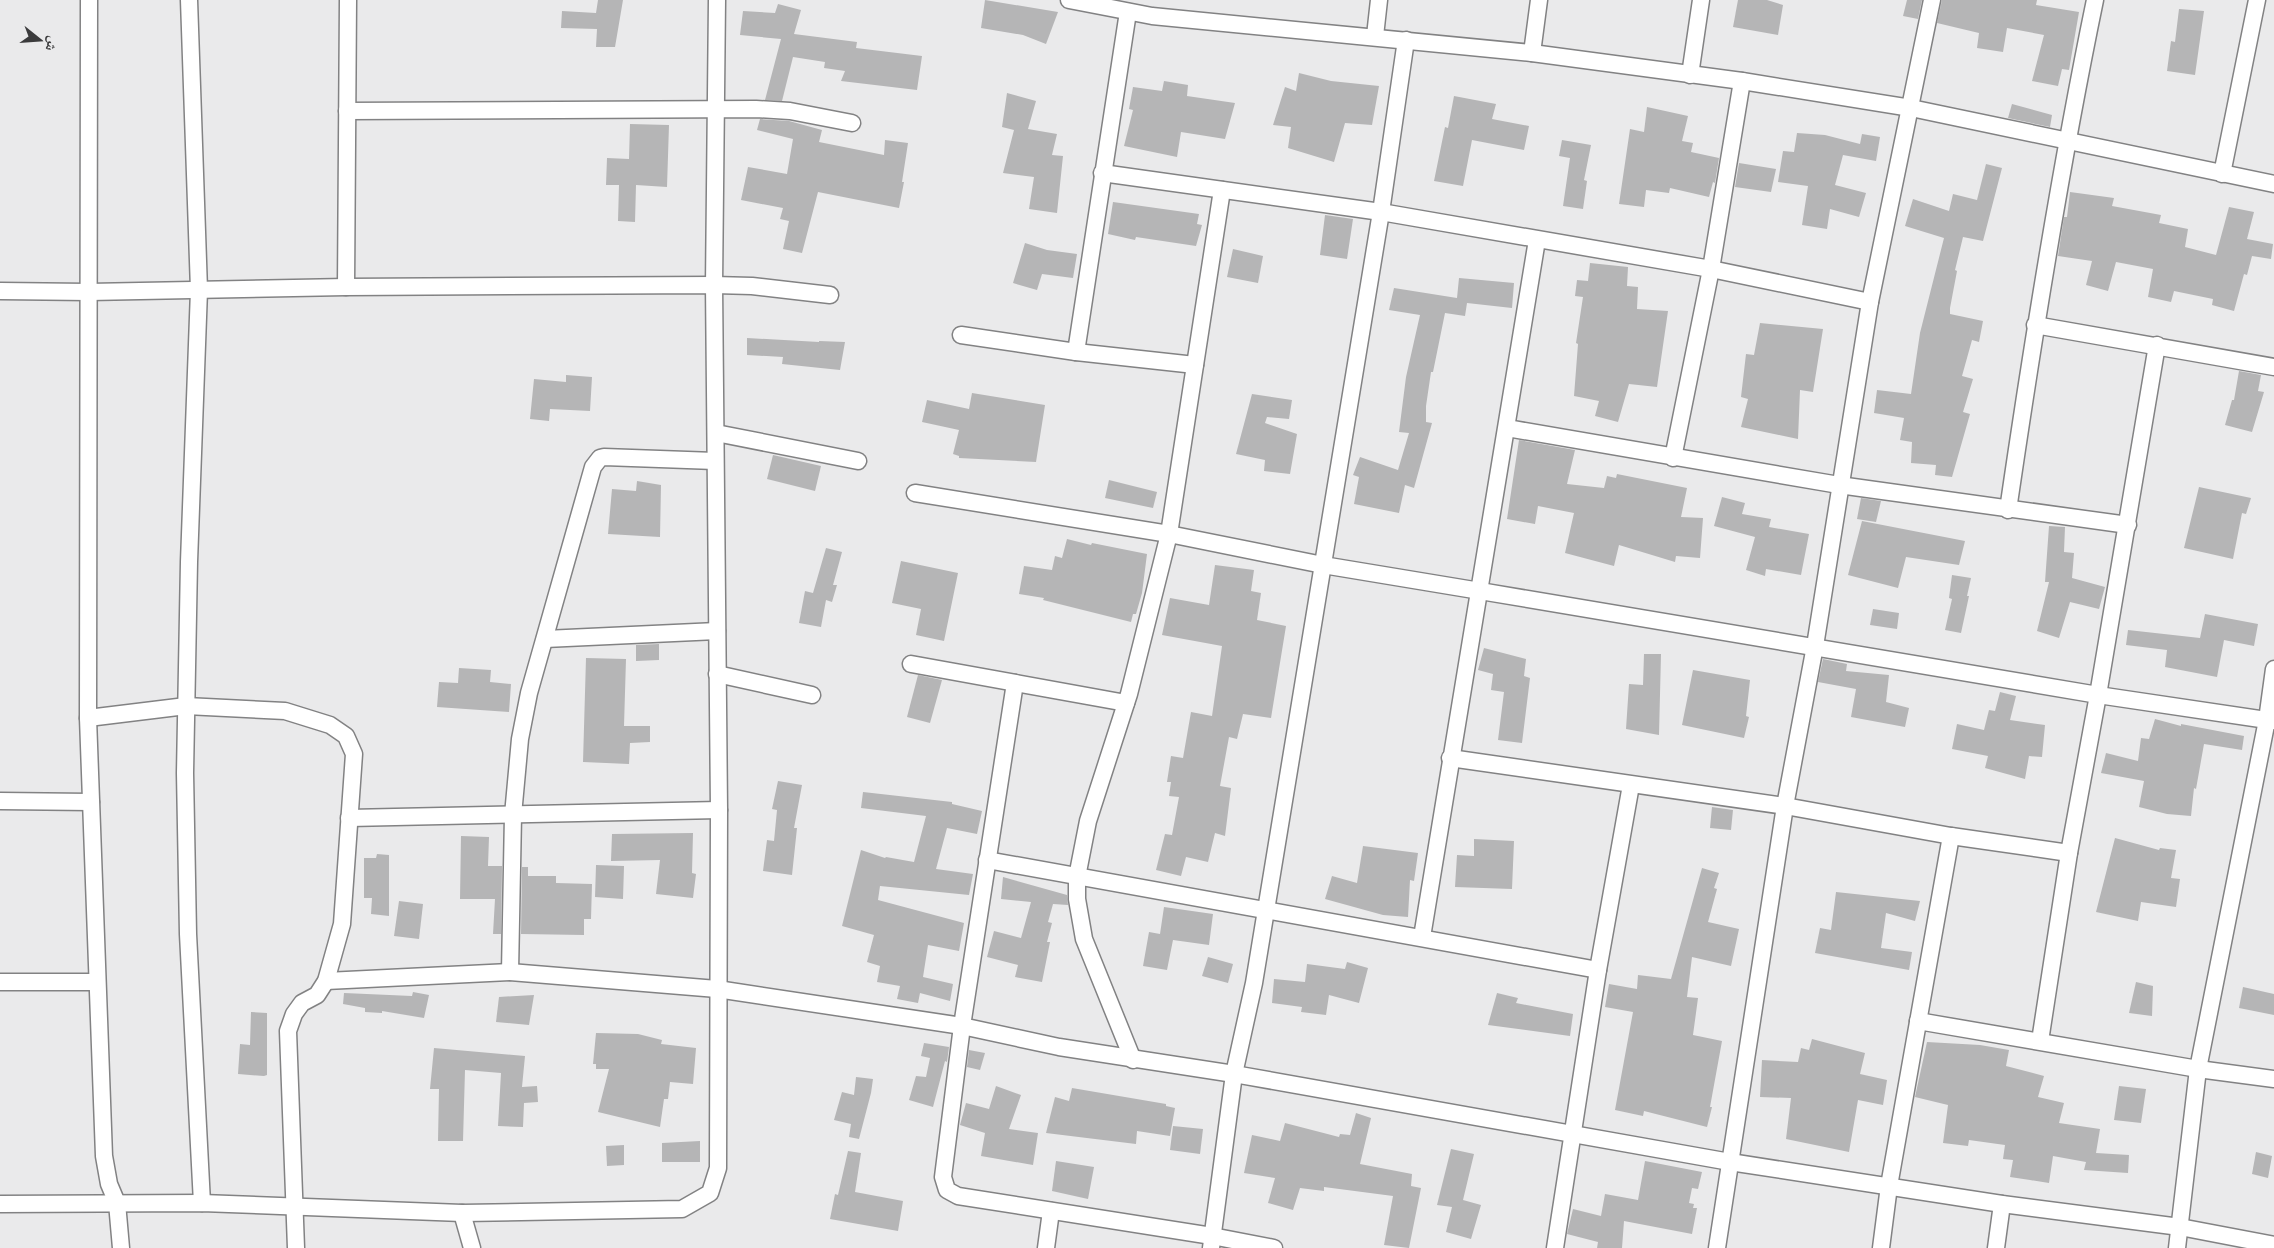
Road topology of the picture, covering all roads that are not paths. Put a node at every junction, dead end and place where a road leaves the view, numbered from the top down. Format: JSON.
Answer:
{"nodes":[{"id":1,"x":89,"y":0,"type":"edge"},
{"id":2,"x":189,"y":0,"type":"edge"},
{"id":3,"x":348,"y":0,"type":"edge"},
{"id":4,"x":717,"y":0,"type":"edge"},
{"id":5,"x":1069,"y":0,"type":"edge"},
{"id":6,"x":1379,"y":0,"type":"edge"},
{"id":7,"x":1539,"y":0,"type":"edge"},
{"id":8,"x":1701,"y":0,"type":"edge"},
{"id":9,"x":1932,"y":0,"type":"edge"},
{"id":10,"x":2095,"y":0,"type":"edge"},
{"id":11,"x":2257,"y":0,"type":"edge"},
{"id":12,"x":1153,"y":8,"type":"edge"},
{"id":13,"x":1128,"y":12,"type":"junction"},
{"id":14,"x":1375,"y":36,"type":"junction"},
{"id":15,"x":1406,"y":40,"type":"junction"},
{"id":16,"x":1532,"y":53,"type":"junction"},
{"id":17,"x":1690,"y":75,"type":"junction"},
{"id":18,"x":1742,"y":81,"type":"junction"},
{"id":19,"x":1911,"y":108,"type":"junction"},
{"id":20,"x":714,"y":109,"type":"junction"},
{"id":21,"x":347,"y":111,"type":"junction"},
{"id":22,"x":852,"y":123,"type":"dead end"},
{"id":23,"x":2066,"y":140,"type":"junction"},
{"id":24,"x":1102,"y":173,"type":"junction"},
{"id":25,"x":2222,"y":174,"type":"junction"},
{"id":26,"x":2274,"y":184,"type":"edge"},
{"id":27,"x":1222,"y":190,"type":"junction"},
{"id":28,"x":1381,"y":212,"type":"junction"},
{"id":29,"x":1537,"y":240,"type":"junction"},
{"id":30,"x":1711,"y":269,"type":"junction"},
{"id":31,"x":714,"y":285,"type":"junction"},
{"id":32,"x":346,"y":286,"type":"junction"},
{"id":33,"x":198,"y":290,"type":"junction"},
{"id":34,"x":0,"y":291,"type":"edge"},
{"id":35,"x":89,"y":292,"type":"junction"},
{"id":36,"x":830,"y":295,"type":"dead end"},
{"id":37,"x":1870,"y":302,"type":"junction"},
{"id":38,"x":2035,"y":324,"type":"junction"},
{"id":39,"x":961,"y":335,"type":"dead end"},
{"id":40,"x":2156,"y":345,"type":"junction"},
{"id":41,"x":1076,"y":352,"type":"junction"},
{"id":42,"x":1195,"y":365,"type":"junction"},
{"id":43,"x":2274,"y":367,"type":"edge"},
{"id":44,"x":1507,"y":428,"type":"junction"},
{"id":45,"x":716,"y":433,"type":"junction"},
{"id":46,"x":1673,"y":458,"type":"junction"},
{"id":47,"x":716,"y":461,"type":"junction"},
{"id":48,"x":858,"y":461,"type":"dead end"},
{"id":49,"x":1839,"y":485,"type":"junction"},
{"id":50,"x":915,"y":493,"type":"dead end"},
{"id":51,"x":2008,"y":510,"type":"junction"},
{"id":52,"x":2128,"y":525,"type":"junction"},
{"id":53,"x":1169,"y":534,"type":"junction"},
{"id":54,"x":1323,"y":565,"type":"junction"},
{"id":55,"x":1480,"y":591,"type":"junction"},
{"id":56,"x":717,"y":632,"type":"junction"},
{"id":57,"x":545,"y":639,"type":"junction"},
{"id":58,"x":1814,"y":646,"type":"junction"},
{"id":59,"x":911,"y":664,"type":"dead end"},
{"id":60,"x":2274,"y":669,"type":"edge"},
{"id":61,"x":717,"y":674,"type":"junction"},
{"id":62,"x":1014,"y":683,"type":"junction"},
{"id":63,"x":812,"y":695,"type":"dead end"},
{"id":64,"x":2098,"y":695,"type":"junction"},
{"id":65,"x":1126,"y":704,"type":"junction"},
{"id":66,"x":186,"y":706,"type":"junction"},
{"id":67,"x":88,"y":718,"type":"junction"},
{"id":68,"x":2271,"y":720,"type":"edge"},
{"id":69,"x":1450,"y":758,"type":"junction"},
{"id":70,"x":1631,"y":785,"type":"junction"},
{"id":71,"x":0,"y":801,"type":"edge"},
{"id":72,"x":91,"y":802,"type":"junction"},
{"id":73,"x":1785,"y":806,"type":"junction"},
{"id":74,"x":719,"y":810,"type":"junction"},
{"id":75,"x":513,"y":815,"type":"junction"},
{"id":76,"x":349,"y":818,"type":"junction"},
{"id":77,"x":1951,"y":836,"type":"junction"},
{"id":78,"x":2069,"y":853,"type":"junction"},
{"id":79,"x":987,"y":860,"type":"junction"},
{"id":80,"x":1077,"y":877,"type":"junction"},
{"id":81,"x":1266,"y":911,"type":"junction"},
{"id":82,"x":1422,"y":937,"type":"junction"},
{"id":83,"x":1598,"y":970,"type":"junction"},
{"id":84,"x":510,"y":972,"type":"junction"},
{"id":85,"x":326,"y":980,"type":"junction"},
{"id":86,"x":0,"y":982,"type":"edge"},
{"id":87,"x":97,"y":982,"type":"junction"},
{"id":88,"x":717,"y":989,"type":"junction"},
{"id":89,"x":1918,"y":1021,"type":"junction"},
{"id":90,"x":962,"y":1026,"type":"junction"},
{"id":91,"x":2040,"y":1041,"type":"junction"},
{"id":92,"x":1133,"y":1060,"type":"junction"},
{"id":93,"x":2198,"y":1069,"type":"junction"},
{"id":94,"x":1234,"y":1074,"type":"junction"},
{"id":95,"x":2274,"y":1079,"type":"edge"},
{"id":96,"x":1571,"y":1134,"type":"junction"},
{"id":97,"x":1730,"y":1162,"type":"junction"},
{"id":98,"x":1889,"y":1186,"type":"junction"},
{"id":99,"x":117,"y":1203,"type":"junction"},
{"id":100,"x":202,"y":1203,"type":"junction"},
{"id":101,"x":0,"y":1204,"type":"edge"},
{"id":102,"x":2002,"y":1204,"type":"junction"},
{"id":103,"x":296,"y":1207,"type":"junction"},
{"id":104,"x":1051,"y":1211,"type":"junction"},
{"id":105,"x":462,"y":1213,"type":"junction"},
{"id":106,"x":2180,"y":1227,"type":"junction"},
{"id":107,"x":1211,"y":1242,"type":"edge"},
{"id":108,"x":2274,"y":1245,"type":"edge"},
{"id":109,"x":121,"y":1248,"type":"edge"},
{"id":110,"x":296,"y":1248,"type":"edge"},
{"id":111,"x":472,"y":1248,"type":"edge"},
{"id":112,"x":1046,"y":1248,"type":"edge"},
{"id":113,"x":1274,"y":1248,"type":"edge"},
{"id":114,"x":1555,"y":1248,"type":"edge"},
{"id":115,"x":1717,"y":1248,"type":"edge"},
{"id":116,"x":1881,"y":1248,"type":"edge"},
{"id":117,"x":1996,"y":1248,"type":"edge"},
{"id":118,"x":2177,"y":1248,"type":"edge"}],
"edges":[{"from":1,"to":35,"type":"street"},
{"from":2,"to":33,"type":"street"},
{"from":3,"to":21,"type":"street"},
{"from":4,"to":20,"type":"street"},
{"from":5,"to":13,"type":"street"},
{"from":6,"to":14,"type":"street"},
{"from":7,"to":16,"type":"street"},
{"from":8,"to":17,"type":"street"},
{"from":9,"to":19,"type":"street"},
{"from":10,"to":23,"type":"street"},
{"from":11,"to":25,"type":"street"},
{"from":12,"to":13,"type":"street"},
{"from":12,"to":14,"type":"street"},
{"from":13,"to":24,"type":"street"},
{"from":14,"to":15,"type":"street"},
{"from":15,"to":16,"type":"street"},
{"from":15,"to":28,"type":"street"},
{"from":16,"to":17,"type":"street"},
{"from":17,"to":18,"type":"street"},
{"from":18,"to":19,"type":"street"},
{"from":18,"to":30,"type":"street"},
{"from":19,"to":23,"type":"street"},
{"from":19,"to":37,"type":"street"},
{"from":20,"to":21,"type":"street"},
{"from":20,"to":22,"type":"street"},
{"from":20,"to":31,"type":"street"},
{"from":21,"to":32,"type":"street"},
{"from":23,"to":25,"type":"street"},
{"from":23,"to":38,"type":"street"},
{"from":24,"to":27,"type":"street"},
{"from":24,"to":41,"type":"street"},
{"from":25,"to":26,"type":"street"},
{"from":27,"to":28,"type":"street"},
{"from":27,"to":42,"type":"street"},
{"from":28,"to":29,"type":"street"},
{"from":28,"to":54,"type":"street"},
{"from":29,"to":30,"type":"street"},
{"from":29,"to":44,"type":"street"},
{"from":30,"to":37,"type":"street"},
{"from":30,"to":46,"type":"street"},
{"from":31,"to":32,"type":"street"},
{"from":31,"to":36,"type":"street"},
{"from":31,"to":45,"type":"street"},
{"from":32,"to":33,"type":"street"},
{"from":33,"to":35,"type":"street"},
{"from":33,"to":66,"type":"street"},
{"from":34,"to":35,"type":"street"},
{"from":35,"to":67,"type":"street"},
{"from":37,"to":49,"type":"street"},
{"from":38,"to":40,"type":"street"},
{"from":38,"to":51,"type":"street"},
{"from":39,"to":41,"type":"street"},
{"from":40,"to":43,"type":"street"},
{"from":40,"to":52,"type":"street"},
{"from":41,"to":42,"type":"street"},
{"from":42,"to":53,"type":"street"},
{"from":44,"to":46,"type":"street"},
{"from":44,"to":55,"type":"street"},
{"from":45,"to":47,"type":"street"},
{"from":45,"to":48,"type":"street"},
{"from":46,"to":49,"type":"street"},
{"from":47,"to":56,"type":"street"},
{"from":47,"to":57,"type":"street"},
{"from":49,"to":51,"type":"street"},
{"from":49,"to":58,"type":"street"},
{"from":50,"to":53,"type":"street"},
{"from":51,"to":52,"type":"street"},
{"from":52,"to":64,"type":"street"},
{"from":53,"to":54,"type":"street"},
{"from":53,"to":65,"type":"street"},
{"from":54,"to":55,"type":"street"},
{"from":54,"to":81,"type":"street"},
{"from":55,"to":58,"type":"street"},
{"from":55,"to":69,"type":"street"},
{"from":56,"to":57,"type":"street"},
{"from":56,"to":61,"type":"street"},
{"from":57,"to":75,"type":"street"},
{"from":58,"to":64,"type":"street"},
{"from":58,"to":73,"type":"street"},
{"from":59,"to":62,"type":"street"},
{"from":60,"to":68,"type":"street"},
{"from":61,"to":63,"type":"street"},
{"from":61,"to":74,"type":"street"},
{"from":62,"to":65,"type":"street"},
{"from":62,"to":79,"type":"street"},
{"from":64,"to":68,"type":"street"},
{"from":64,"to":78,"type":"street"},
{"from":65,"to":80,"type":"street"},
{"from":66,"to":67,"type":"street"},
{"from":66,"to":76,"type":"street"},
{"from":66,"to":100,"type":"street"},
{"from":67,"to":72,"type":"street"},
{"from":68,"to":93,"type":"street"},
{"from":69,"to":70,"type":"street"},
{"from":69,"to":82,"type":"street"},
{"from":70,"to":73,"type":"street"},
{"from":70,"to":83,"type":"street"},
{"from":71,"to":72,"type":"street"},
{"from":72,"to":87,"type":"street"},
{"from":73,"to":77,"type":"street"},
{"from":73,"to":97,"type":"street"},
{"from":74,"to":75,"type":"street"},
{"from":74,"to":88,"type":"street"},
{"from":75,"to":76,"type":"street"},
{"from":75,"to":84,"type":"street"},
{"from":76,"to":85,"type":"street"},
{"from":77,"to":78,"type":"street"},
{"from":77,"to":89,"type":"street"},
{"from":78,"to":91,"type":"street"},
{"from":79,"to":80,"type":"street"},
{"from":79,"to":90,"type":"street"},
{"from":80,"to":81,"type":"street"},
{"from":80,"to":92,"type":"street"},
{"from":81,"to":82,"type":"street"},
{"from":81,"to":94,"type":"street"},
{"from":82,"to":83,"type":"street"},
{"from":83,"to":96,"type":"street"},
{"from":84,"to":85,"type":"street"},
{"from":84,"to":88,"type":"street"},
{"from":85,"to":103,"type":"street"},
{"from":86,"to":87,"type":"street"},
{"from":87,"to":99,"type":"street"},
{"from":88,"to":90,"type":"street"},
{"from":88,"to":105,"type":"street"},
{"from":89,"to":91,"type":"street"},
{"from":89,"to":98,"type":"street"},
{"from":90,"to":92,"type":"street"},
{"from":90,"to":104,"type":"street"},
{"from":91,"to":93,"type":"street"},
{"from":92,"to":94,"type":"street"},
{"from":93,"to":95,"type":"street"},
{"from":93,"to":106,"type":"street"},
{"from":94,"to":96,"type":"street"},
{"from":94,"to":107,"type":"street"},
{"from":96,"to":97,"type":"street"},
{"from":96,"to":114,"type":"street"},
{"from":97,"to":98,"type":"street"},
{"from":97,"to":115,"type":"street"},
{"from":98,"to":102,"type":"street"},
{"from":98,"to":116,"type":"street"},
{"from":99,"to":100,"type":"street"},
{"from":99,"to":101,"type":"street"},
{"from":99,"to":109,"type":"street"},
{"from":100,"to":103,"type":"street"},
{"from":102,"to":106,"type":"street"},
{"from":102,"to":117,"type":"street"},
{"from":103,"to":105,"type":"street"},
{"from":103,"to":110,"type":"street"},
{"from":104,"to":107,"type":"street"},
{"from":104,"to":112,"type":"street"},
{"from":105,"to":111,"type":"street"},
{"from":106,"to":108,"type":"street"},
{"from":106,"to":118,"type":"street"},
{"from":107,"to":113,"type":"street"}]}
